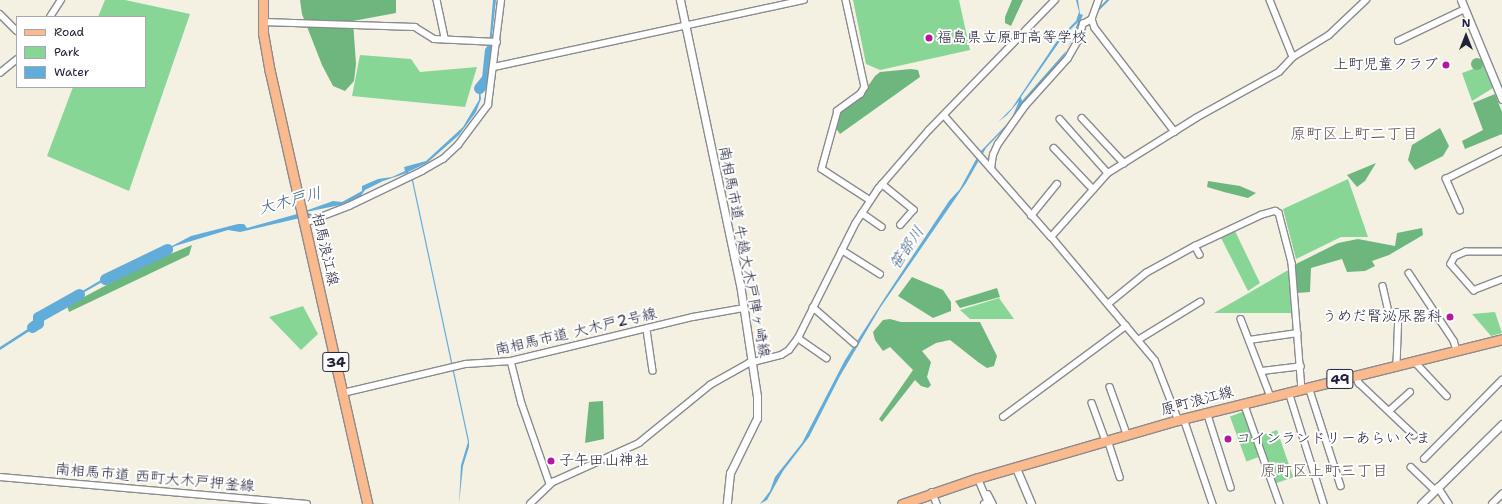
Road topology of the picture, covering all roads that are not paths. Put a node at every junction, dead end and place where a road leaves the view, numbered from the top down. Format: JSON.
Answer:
{"nodes":[{"id":1,"x":62,"y":0,"type":"edge"},
{"id":2,"x":263,"y":0,"type":"edge"},
{"id":3,"x":437,"y":0,"type":"edge"},
{"id":4,"x":501,"y":0,"type":"edge"},
{"id":5,"x":680,"y":0,"type":"edge"},
{"id":6,"x":804,"y":0,"type":"edge"},
{"id":7,"x":846,"y":0,"type":"edge"},
{"id":8,"x":1055,"y":0,"type":"edge"},
{"id":9,"x":1099,"y":0,"type":"edge"},
{"id":10,"x":1270,"y":0,"type":"edge"},
{"id":11,"x":1366,"y":0,"type":"edge"},
{"id":12,"x":1461,"y":0,"type":"edge"},
{"id":13,"x":1465,"y":9,"type":"junction"},
{"id":14,"x":0,"y":14,"type":"edge"},
{"id":15,"x":51,"y":16,"type":"edge"},
{"id":16,"x":1092,"y":19,"type":"junction"},
{"id":17,"x":263,"y":22,"type":"junction"},
{"id":18,"x":685,"y":26,"type":"junction"},
{"id":19,"x":16,"y":30,"type":"edge"},
{"id":20,"x":445,"y":39,"type":"junction"},
{"id":21,"x":1398,"y":41,"type":"dead end"},
{"id":22,"x":497,"y":42,"type":"junction"},
{"id":23,"x":1293,"y":57,"type":"junction"},
{"id":24,"x":16,"y":60,"type":"edge"},
{"id":25,"x":494,"y":67,"type":"junction"},
{"id":26,"x":2,"y":69,"type":"edge"},
{"id":27,"x":1502,"y":99,"type":"edge"},
{"id":28,"x":944,"y":115,"type":"junction"},
{"id":29,"x":1082,"y":118,"type":"dead end"},
{"id":30,"x":1060,"y":119,"type":"dead end"},
{"id":31,"x":1175,"y":132,"type":"junction"},
{"id":32,"x":1054,"y":148,"type":"dead end"},
{"id":33,"x":1502,"y":151,"type":"edge"},
{"id":34,"x":1124,"y":163,"type":"junction"},
{"id":35,"x":990,"y":167,"type":"junction"},
{"id":36,"x":1108,"y":173,"type":"junction"},
{"id":37,"x":882,"y":184,"type":"junction"},
{"id":38,"x":1057,"y":184,"type":"dead end"},
{"id":39,"x":1094,"y":190,"type":"junction"},
{"id":40,"x":870,"y":200,"type":"junction"},
{"id":41,"x":1460,"y":211,"type":"dead end"},
{"id":42,"x":862,"y":213,"type":"junction"},
{"id":43,"x":1031,"y":216,"type":"junction"},
{"id":44,"x":304,"y":221,"type":"junction"},
{"id":45,"x":901,"y":225,"type":"dead end"},
{"id":46,"x":882,"y":227,"type":"dead end"},
{"id":47,"x":1051,"y":237,"type":"junction"},
{"id":48,"x":1195,"y":246,"type":"junction"},
{"id":49,"x":842,"y":250,"type":"junction"},
{"id":50,"x":1502,"y":252,"type":"edge"},
{"id":51,"x":1200,"y":255,"type":"dead end"},
{"id":52,"x":1409,"y":273,"type":"dead end"},
{"id":53,"x":880,"y":274,"type":"dead end"},
{"id":54,"x":1502,"y":279,"type":"edge"},
{"id":55,"x":1384,"y":286,"type":"dead end"},
{"id":56,"x":1200,"y":302,"type":"dead end"},
{"id":57,"x":1108,"y":304,"type":"junction"},
{"id":58,"x":813,"y":307,"type":"junction"},
{"id":59,"x":744,"y":308,"type":"junction"},
{"id":60,"x":1241,"y":319,"type":"dead end"},
{"id":61,"x":1126,"y":326,"type":"junction"},
{"id":62,"x":647,"y":330,"type":"junction"},
{"id":63,"x":1298,"y":333,"type":"junction"},
{"id":64,"x":798,"y":338,"type":"junction"},
{"id":65,"x":1502,"y":339,"type":"edge"},
{"id":66,"x":1138,"y":340,"type":"junction"},
{"id":67,"x":1250,"y":340,"type":"junction"},
{"id":68,"x":854,"y":343,"type":"dead end"},
{"id":69,"x":1457,"y":350,"type":"junction"},
{"id":70,"x":827,"y":358,"type":"dead end"},
{"id":71,"x":511,"y":361,"type":"junction"},
{"id":72,"x":753,"y":362,"type":"junction"},
{"id":73,"x":1396,"y":365,"type":"junction"},
{"id":74,"x":1417,"y":365,"type":"junction"},
{"id":75,"x":1301,"y":366,"type":"junction"},
{"id":76,"x":653,"y":370,"type":"dead end"},
{"id":77,"x":1262,"y":372,"type":"junction"},
{"id":78,"x":1358,"y":379,"type":"junction"},
{"id":79,"x":1502,"y":380,"type":"edge"},
{"id":80,"x":1110,"y":386,"type":"dead end"},
{"id":81,"x":1305,"y":388,"type":"junction"},
{"id":82,"x":1289,"y":392,"type":"junction"},
{"id":83,"x":1410,"y":392,"type":"dead end"},
{"id":84,"x":344,"y":393,"type":"junction"},
{"id":85,"x":1271,"y":396,"type":"junction"},
{"id":86,"x":1447,"y":396,"type":"dead end"},
{"id":87,"x":1092,"y":403,"type":"dead end"},
{"id":88,"x":1246,"y":407,"type":"junction"},
{"id":89,"x":1389,"y":411,"type":"junction"},
{"id":90,"x":1003,"y":417,"type":"dead end"},
{"id":91,"x":1208,"y":417,"type":"junction"},
{"id":92,"x":1181,"y":420,"type":"junction"},
{"id":93,"x":1502,"y":424,"type":"edge"},
{"id":94,"x":1127,"y":434,"type":"junction"},
{"id":95,"x":1414,"y":435,"type":"dead end"},
{"id":96,"x":1107,"y":441,"type":"junction"},
{"id":97,"x":1424,"y":459,"type":"dead end"},
{"id":98,"x":1411,"y":467,"type":"dead end"},
{"id":99,"x":1016,"y":468,"type":"junction"},
{"id":100,"x":0,"y":477,"type":"edge"},
{"id":101,"x":980,"y":477,"type":"junction"},
{"id":102,"x":1120,"y":477,"type":"dead end"},
{"id":103,"x":550,"y":484,"type":"junction"},
{"id":104,"x":1341,"y":486,"type":"dead end"},
{"id":105,"x":1231,"y":487,"type":"dead end"},
{"id":106,"x":1436,"y":489,"type":"junction"},
{"id":107,"x":932,"y":492,"type":"junction"},
{"id":108,"x":1502,"y":494,"type":"edge"},
{"id":109,"x":307,"y":504,"type":"edge"},
{"id":110,"x":367,"y":504,"type":"edge"},
{"id":111,"x":530,"y":504,"type":"edge"},
{"id":112,"x":727,"y":504,"type":"edge"},
{"id":113,"x":902,"y":504,"type":"edge"},
{"id":114,"x":937,"y":504,"type":"edge"},
{"id":115,"x":984,"y":504,"type":"edge"},
{"id":116,"x":993,"y":504,"type":"edge"},
{"id":117,"x":1031,"y":504,"type":"edge"},
{"id":118,"x":1213,"y":504,"type":"edge"},
{"id":119,"x":1280,"y":504,"type":"edge"},
{"id":120,"x":1324,"y":504,"type":"edge"},
{"id":121,"x":1421,"y":504,"type":"edge"},
{"id":122,"x":1449,"y":504,"type":"edge"},
{"id":123,"x":1492,"y":504,"type":"edge"}],
"edges":[{"from":1,"to":15,"type":"street"},
{"from":2,"to":17,"type":"main road","name":"相馬浪江線","number":"34"},
{"from":3,"to":20,"type":"street"},
{"from":4,"to":22,"type":"street"},
{"from":5,"to":18,"type":"street","name":"南相馬市道 牛越大木戸陣ヶ崎線"},
{"from":6,"to":18,"type":"street"},
{"from":7,"to":40,"type":"street"},
{"from":8,"to":28,"type":"street"},
{"from":9,"to":16,"type":"street"},
{"from":10,"to":23,"type":"street"},
{"from":11,"to":23,"type":"street"},
{"from":12,"to":13,"type":"street"},
{"from":13,"to":21,"type":"street"},
{"from":13,"to":27,"type":"street"},
{"from":14,"to":19,"type":"street"},
{"from":16,"to":31,"type":"street"},
{"from":16,"to":35,"type":"street"},
{"from":17,"to":20,"type":"street"},
{"from":17,"to":44,"type":"main road","name":"相馬浪江線","number":"34"},
{"from":18,"to":25,"type":"street"},
{"from":18,"to":59,"type":"street","name":"南相馬市道 牛越大木戸陣ヶ崎線"},
{"from":20,"to":22,"type":"street"},
{"from":22,"to":25,"type":"street"},
{"from":23,"to":31,"type":"street"},
{"from":24,"to":26,"type":"street"},
{"from":25,"to":44,"type":"street"},
{"from":28,"to":35,"type":"street"},
{"from":28,"to":37,"type":"street"},
{"from":29,"to":34,"type":"street"},
{"from":30,"to":36,"type":"street"},
{"from":31,"to":34,"type":"street"},
{"from":32,"to":39,"type":"street"},
{"from":33,"to":41,"type":"street"},
{"from":34,"to":36,"type":"street"},
{"from":35,"to":43,"type":"street"},
{"from":36,"to":39,"type":"street"},
{"from":37,"to":40,"type":"street"},
{"from":37,"to":45,"type":"street"},
{"from":38,"to":43,"type":"street"},
{"from":39,"to":47,"type":"street"},
{"from":40,"to":42,"type":"street"},
{"from":42,"to":46,"type":"street"},
{"from":42,"to":49,"type":"street"},
{"from":43,"to":47,"type":"street"},
{"from":44,"to":84,"type":"main road","name":"相馬浪江線","number":"34"},
{"from":47,"to":57,"type":"street"},
{"from":48,"to":51,"type":"street"},
{"from":48,"to":57,"type":"street"},
{"from":48,"to":63,"type":"street"},
{"from":49,"to":53,"type":"street"},
{"from":49,"to":58,"type":"street"},
{"from":50,"to":54,"type":"street"},
{"from":52,"to":69,"type":"street"},
{"from":55,"to":73,"type":"street"},
{"from":56,"to":66,"type":"street"},
{"from":57,"to":61,"type":"street"},
{"from":58,"to":64,"type":"street"},
{"from":58,"to":68,"type":"street"},
{"from":59,"to":62,"type":"street","name":"南相馬市道 大木戸2号線"},
{"from":59,"to":72,"type":"street","name":"南相馬市道 牛越大木戸陣ヶ崎線"},
{"from":60,"to":67,"type":"street"},
{"from":61,"to":66,"type":"street"},
{"from":61,"to":90,"type":"street"},
{"from":62,"to":71,"type":"street","name":"南相馬市道 大木戸2号線"},
{"from":62,"to":76,"type":"street"},
{"from":63,"to":67,"type":"street"},
{"from":63,"to":75,"type":"street"},
{"from":64,"to":70,"type":"street"},
{"from":64,"to":72,"type":"street"},
{"from":65,"to":69,"type":"main road","name":"原町浪江線","number":"49"},
{"from":66,"to":92,"type":"street"},
{"from":67,"to":77,"type":"street"},
{"from":69,"to":74,"type":"main road","name":"原町浪江線","number":"49"},
{"from":71,"to":84,"type":"street","name":"南相馬市道 大木戸2号線"},
{"from":71,"to":103,"type":"street"},
{"from":72,"to":103,"type":"street"},
{"from":72,"to":112,"type":"street","name":"南相馬市道 牛越大木戸陣ヶ崎線"},
{"from":73,"to":74,"type":"main road","name":"原町浪江線","number":"49"},
{"from":73,"to":78,"type":"main road","name":"原町浪江線","number":"49"},
{"from":74,"to":86,"type":"street"},
{"from":75,"to":77,"type":"street"},
{"from":75,"to":81,"type":"street"},
{"from":77,"to":85,"type":"street"},
{"from":78,"to":81,"type":"main road","name":"原町浪江線","number":"49"},
{"from":78,"to":89,"type":"street"},
{"from":79,"to":97,"type":"street"},
{"from":80,"to":94,"type":"street"},
{"from":81,"to":82,"type":"main road","name":"原町浪江線","number":"49"},
{"from":81,"to":104,"type":"street"},
{"from":82,"to":85,"type":"main road","name":"原町浪江線","number":"49"},
{"from":82,"to":120,"type":"street"},
{"from":83,"to":89,"type":"street"},
{"from":84,"to":110,"type":"main road","name":"相馬浪江線","number":"34"},
{"from":85,"to":88,"type":"main road","name":"原町浪江線","number":"49"},
{"from":87,"to":96,"type":"street"},
{"from":88,"to":91,"type":"main road","name":"原町浪江線","number":"49"},
{"from":88,"to":119,"type":"street"},
{"from":89,"to":95,"type":"street"},
{"from":91,"to":92,"type":"main road","name":"原町浪江線","number":"49"},
{"from":91,"to":105,"type":"street"},
{"from":92,"to":94,"type":"main road","name":"原町浪江線","number":"49"},
{"from":92,"to":118,"type":"street"},
{"from":93,"to":106,"type":"street"},
{"from":94,"to":96,"type":"main road","name":"原町浪江線","number":"49"},
{"from":96,"to":99,"type":"main road","name":"原町浪江線","number":"49"},
{"from":96,"to":102,"type":"street"},
{"from":98,"to":106,"type":"street"},
{"from":99,"to":101,"type":"main road","name":"原町浪江線","number":"49"},
{"from":99,"to":117,"type":"street"},
{"from":100,"to":109,"type":"street","name":"南相馬市道 西町大木戸押釜線"},
{"from":101,"to":107,"type":"main road","name":"原町浪江線","number":"49"},
{"from":101,"to":115,"type":"street"},
{"from":101,"to":116,"type":"street"},
{"from":103,"to":111,"type":"street"},
{"from":106,"to":121,"type":"street"},
{"from":106,"to":122,"type":"street"},
{"from":107,"to":113,"type":"main road","name":"原町浪江線","number":"49"},
{"from":107,"to":114,"type":"street"},
{"from":108,"to":123,"type":"street"}]}
